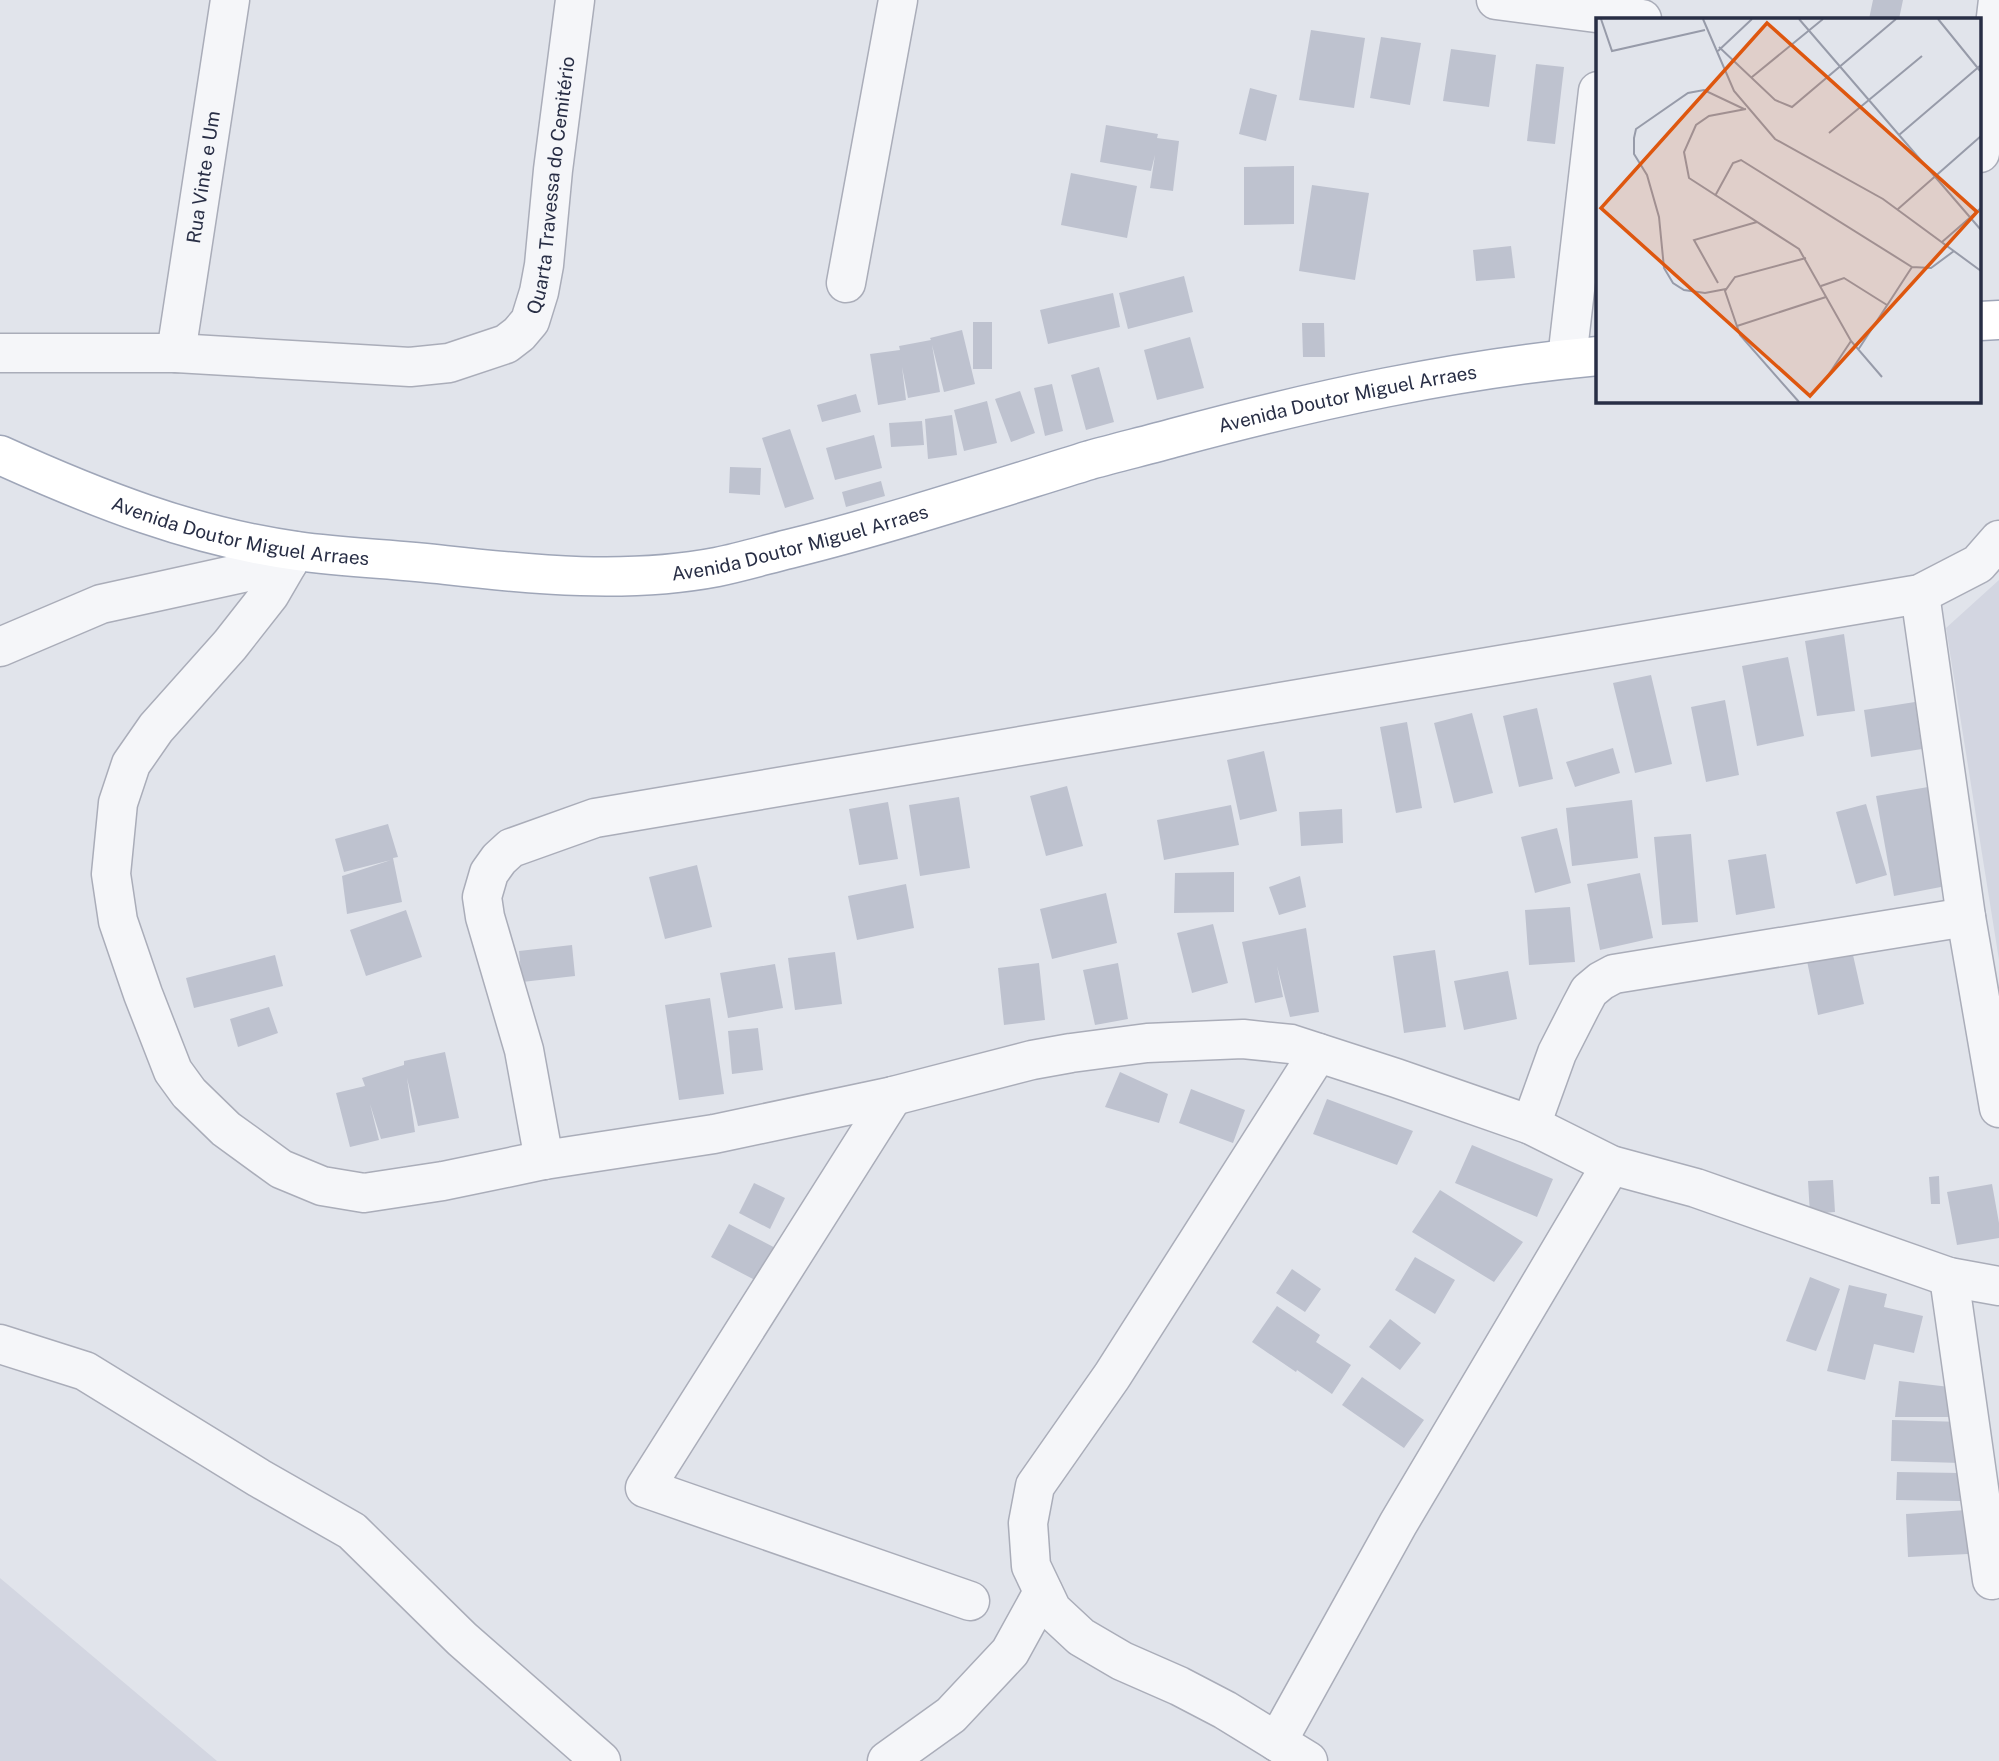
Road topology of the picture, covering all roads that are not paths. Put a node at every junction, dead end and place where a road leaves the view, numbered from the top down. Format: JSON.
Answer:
{"nodes":[{"id":1,"x":230,"y":0,"type":"edge"},
{"id":2,"x":575,"y":0,"type":"edge"},
{"id":3,"x":898,"y":0,"type":"edge"},
{"id":4,"x":1496,"y":0,"type":"edge"},
{"id":5,"x":1998,"y":0,"type":"edge"},
{"id":6,"x":1616,"y":13,"type":"edge"},
{"id":7,"x":1990,"y":64,"type":"edge"},
{"id":8,"x":1596,"y":126,"type":"edge"},
{"id":9,"x":1982,"y":135,"type":"edge"},
{"id":10,"x":846,"y":283,"type":"dead end"},
{"id":11,"x":0,"y":353,"type":"edge"},
{"id":12,"x":176,"y":354,"type":"junction"},
{"id":13,"x":1583,"y":357,"type":"edge"},
{"id":14,"x":0,"y":455,"type":"edge"},
{"id":15,"x":1999,"y":540,"type":"edge"},
{"id":16,"x":292,"y":557,"type":"junction"},
{"id":17,"x":1920,"y":594,"type":"junction"},
{"id":18,"x":0,"y":647,"type":"edge"},
{"id":19,"x":1966,"y":917,"type":"junction"},
{"id":20,"x":1318,"y":1053,"type":"junction"},
{"id":21,"x":893,"y":1096,"type":"junction"},
{"id":22,"x":1999,"y":1108,"type":"edge"},
{"id":23,"x":1531,"y":1125,"type":"junction"},
{"id":24,"x":544,"y":1160,"type":"junction"},
{"id":25,"x":1611,"y":1165,"type":"junction"},
{"id":26,"x":1950,"y":1278,"type":"junction"},
{"id":27,"x":1999,"y":1286,"type":"edge"},
{"id":28,"x":0,"y":1344,"type":"edge"},
{"id":29,"x":1992,"y":1580,"type":"dead end"},
{"id":30,"x":1043,"y":1592,"type":"junction"},
{"id":31,"x":970,"y":1601,"type":"dead end"},
{"id":32,"x":1293,"y":1752,"type":"edge"},
{"id":33,"x":601,"y":1761,"type":"edge"},
{"id":34,"x":887,"y":1761,"type":"edge"}],
"edges":[{"from":1,"to":12,"type":"street","name":"Rua Vinte e Um"},
{"from":2,"to":12,"type":"street","name":"Quarta Travessa do Cemitério"},
{"from":3,"to":10,"type":"street"},
{"from":4,"to":6,"type":"street"},
{"from":5,"to":7,"type":"street"},
{"from":7,"to":9,"type":"street"},
{"from":8,"to":13,"type":"street"},
{"from":11,"to":12,"type":"street","name":"Quarta Travessa do Cemitério"},
{"from":13,"to":16,"type":"main road","name":"Avenida Doutor Miguel Arraes"},
{"from":14,"to":16,"type":"main road","name":"Avenida Doutor Miguel Arraes"},
{"from":15,"to":17,"type":"street"},
{"from":16,"to":18,"type":"street"},
{"from":16,"to":24,"type":"street"},
{"from":17,"to":19,"type":"street"},
{"from":17,"to":24,"type":"street"},
{"from":19,"to":22,"type":"street"},
{"from":19,"to":23,"type":"street"},
{"from":20,"to":21,"type":"street"},
{"from":20,"to":23,"type":"street"},
{"from":20,"to":30,"type":"street"},
{"from":21,"to":24,"type":"street"},
{"from":21,"to":31,"type":"street"},
{"from":23,"to":25,"type":"street"},
{"from":25,"to":26,"type":"street"},
{"from":25,"to":32,"type":"street"},
{"from":26,"to":27,"type":"street"},
{"from":26,"to":29,"type":"street"},
{"from":28,"to":33,"type":"street"},
{"from":30,"to":32,"type":"street"},
{"from":30,"to":34,"type":"street"}]}
